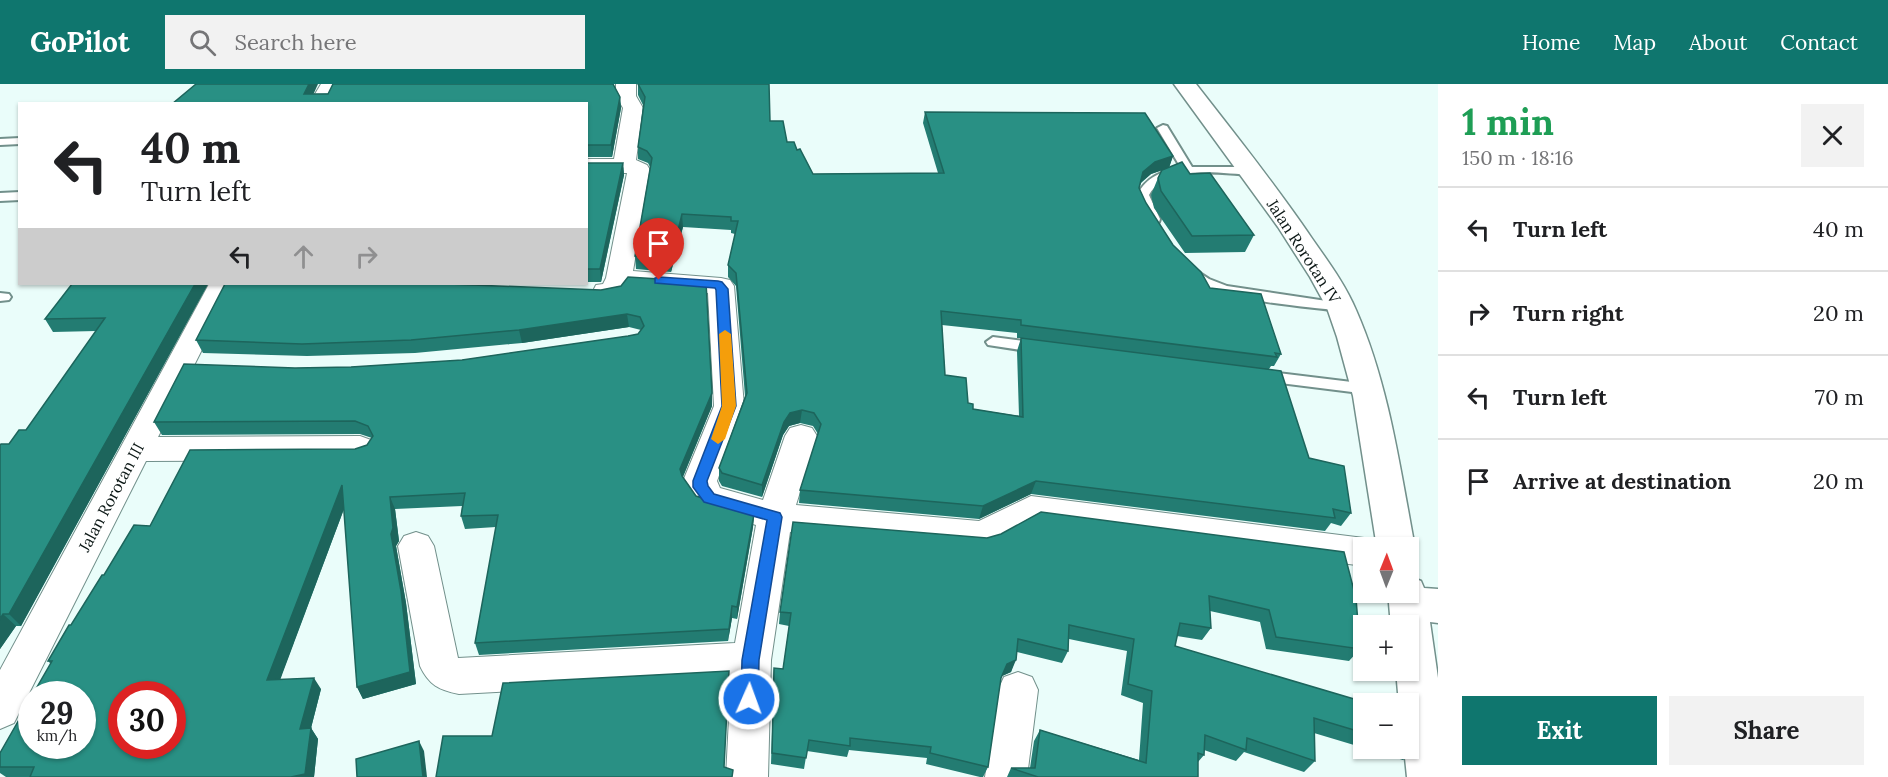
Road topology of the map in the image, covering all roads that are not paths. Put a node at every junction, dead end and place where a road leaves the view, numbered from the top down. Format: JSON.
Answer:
{"nodes":[{"id":1,"x":331,"y":84,"type":"edge"},
{"id":2,"x":626,"y":84,"type":"edge"},
{"id":3,"x":1185,"y":84,"type":"edge"},
{"id":4,"x":321,"y":102,"type":"edge"},
{"id":5,"x":1163,"y":128,"type":"dead end"},
{"id":6,"x":18,"y":141,"type":"edge"},
{"id":7,"x":0,"y":142,"type":"edge"},
{"id":8,"x":588,"y":166,"type":"edge"},
{"id":9,"x":624,"y":166,"type":"junction"},
{"id":10,"x":1189,"y":171,"type":"junction"},
{"id":11,"x":1252,"y":171,"type":"junction"},
{"id":12,"x":0,"y":196,"type":"edge"},
{"id":13,"x":18,"y":196,"type":"edge"},
{"id":14,"x":1159,"y":227,"type":"edge"},
{"id":15,"x":1178,"y":254,"type":"edge"},
{"id":16,"x":619,"y":278,"type":"junction"},
{"id":17,"x":222,"y":285,"type":"edge"},
{"id":18,"x":580,"y":291,"type":"edge"},
{"id":19,"x":1340,"y":307,"type":"junction"},
{"id":20,"x":993,"y":342,"type":"dead end"},
{"id":21,"x":1051,"y":349,"type":"edge"},
{"id":22,"x":1247,"y":375,"type":"edge"},
{"id":23,"x":1368,"y":389,"type":"junction"},
{"id":24,"x":801,"y":436,"type":"dead end"},
{"id":25,"x":360,"y":448,"type":"edge"},
{"id":26,"x":137,"y":449,"type":"junction"},
{"id":27,"x":775,"y":517,"type":"junction"},
{"id":28,"x":1394,"y":537,"type":"edge"},
{"id":29,"x":416,"y":546,"type":"dead end"},
{"id":30,"x":1353,"y":551,"type":"edge"},
{"id":31,"x":1418,"y":603,"type":"edge"},
{"id":32,"x":751,"y":660,"type":"junction"},
{"id":33,"x":5,"y":689,"type":"edge"},
{"id":34,"x":1018,"y":690,"type":"dead end"},
{"id":35,"x":747,"y":777,"type":"edge"},
{"id":36,"x":1006,"y":777,"type":"edge"},
{"id":37,"x":1429,"y":777,"type":"edge"}],
"edges":[{"from":1,"to":4,"type":"street"},
{"from":2,"to":9,"type":"street"},
{"from":3,"to":11,"type":"street","name":"Jalan Rorotan IV"},
{"from":5,"to":10,"type":"lane"},
{"from":6,"to":7,"type":"lane"},
{"from":8,"to":9,"type":"street"},
{"from":9,"to":16,"type":"street"},
{"from":10,"to":11,"type":"lane"},
{"from":10,"to":14,"type":"lane"},
{"from":11,"to":19,"type":"street","name":"Jalan Rorotan IV"},
{"from":12,"to":13,"type":"lane"},
{"from":15,"to":19,"type":"lane"},
{"from":16,"to":18,"type":"street"},
{"from":16,"to":27,"type":"street"},
{"from":17,"to":26,"type":"street","name":"Jalan Rorotan III"},
{"from":19,"to":23,"type":"street","name":"Jalan Rorotan IV"},
{"from":20,"to":21,"type":"lane"},
{"from":22,"to":23,"type":"lane"},
{"from":23,"to":28,"type":"street","name":"Jalan Rorotan IV"},
{"from":24,"to":27,"type":"street"},
{"from":25,"to":26,"type":"street"},
{"from":26,"to":33,"type":"street","name":"Jalan Rorotan III"},
{"from":27,"to":30,"type":"street"},
{"from":27,"to":32,"type":"street"},
{"from":29,"to":32,"type":"street"},
{"from":31,"to":37,"type":"street"},
{"from":32,"to":35,"type":"street"},
{"from":34,"to":36,"type":"street"}]}
